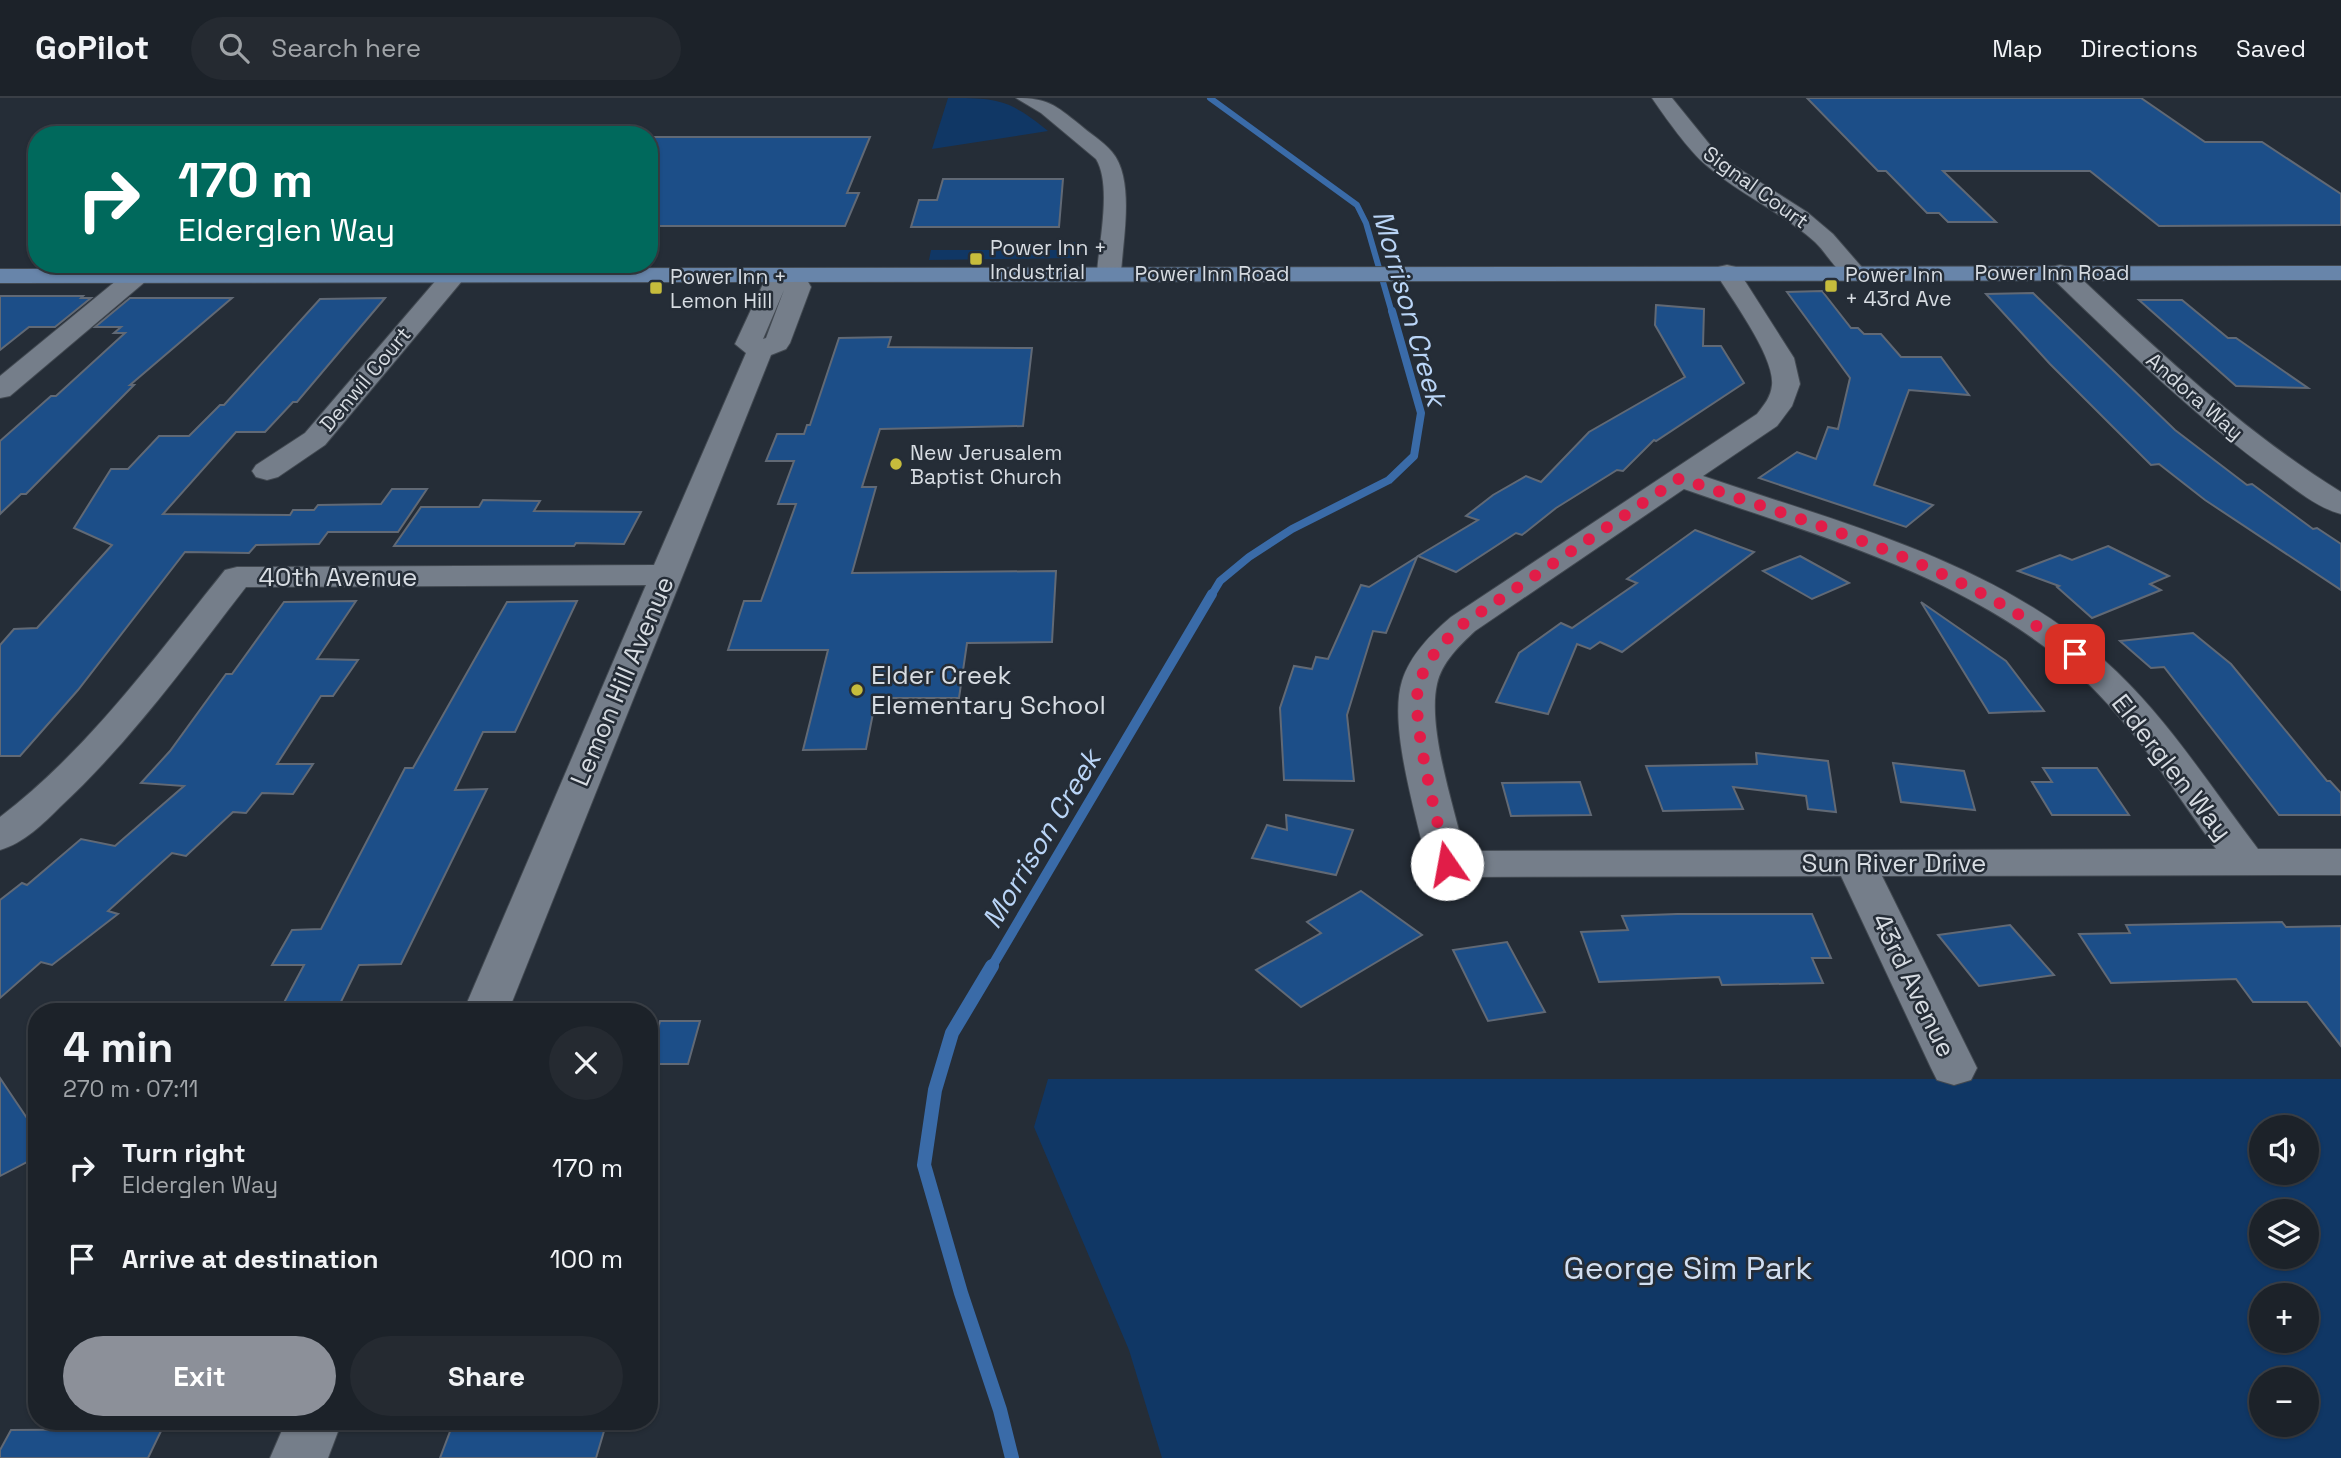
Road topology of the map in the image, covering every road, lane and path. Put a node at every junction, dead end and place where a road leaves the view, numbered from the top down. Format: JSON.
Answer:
{"nodes":[{"id":1,"x":1026,"y":98,"type":"edge"},
{"id":2,"x":1662,"y":98,"type":"edge"},
{"id":3,"x":1727,"y":272,"type":"junction"},
{"id":4,"x":1854,"y":272,"type":"junction"},
{"id":5,"x":2060,"y":272,"type":"junction"},
{"id":6,"x":2341,"y":272,"type":"edge"},
{"id":7,"x":1109,"y":273,"type":"junction"},
{"id":8,"x":0,"y":276,"type":"edge"},
{"id":9,"x":137,"y":276,"type":"junction"},
{"id":10,"x":453,"y":276,"type":"junction"},
{"id":11,"x":793,"y":276,"type":"junction"},
{"id":12,"x":0,"y":390,"type":"edge"},
{"id":13,"x":267,"y":471,"type":"dead end"},
{"id":14,"x":1680,"y":478,"type":"junction"},
{"id":15,"x":2341,"y":505,"type":"edge"},
{"id":16,"x":666,"y":575,"type":"junction"},
{"id":17,"x":0,"y":837,"type":"edge"},
{"id":18,"x":2341,"y":862,"type":"edge"},
{"id":19,"x":1855,"y":863,"type":"junction"},
{"id":20,"x":2247,"y":863,"type":"junction"},
{"id":21,"x":489,"y":1003,"type":"edge"},
{"id":22,"x":1954,"y":1068,"type":"dead end"},
{"id":23,"x":310,"y":1430,"type":"edge"},
{"id":24,"x":299,"y":1458,"type":"edge"}],
"edges":[{"from":1,"to":7,"type":"street"},
{"from":2,"to":4,"type":"street","name":"Signal Court"},
{"from":3,"to":4,"type":"main road","name":"Power Inn Road"},
{"from":3,"to":7,"type":"main road","name":"Power Inn Road"},
{"from":3,"to":14,"type":"street"},
{"from":4,"to":5,"type":"main road","name":"Power Inn Road"},
{"from":5,"to":6,"type":"main road","name":"Power Inn Road"},
{"from":5,"to":15,"type":"street","name":"Andora Way"},
{"from":7,"to":11,"type":"main road","name":"Power Inn Road"},
{"from":8,"to":9,"type":"main road","name":"Power Inn Road"},
{"from":9,"to":10,"type":"main road","name":"Power Inn Road"},
{"from":9,"to":12,"type":"street"},
{"from":10,"to":11,"type":"main road","name":"Power Inn Road"},
{"from":10,"to":13,"type":"street","name":"Denwil Court"},
{"from":11,"to":16,"type":"street","name":"Lemon Hill Avenue"},
{"from":14,"to":19,"type":"street","name":"Sun River Drive"},
{"from":14,"to":20,"type":"street","name":"Elderglen Way"},
{"from":16,"to":17,"type":"street","name":"40th Avenue"},
{"from":16,"to":21,"type":"street","name":"Lemon Hill Avenue"},
{"from":18,"to":20,"type":"street","name":"Sun River Drive"},
{"from":19,"to":20,"type":"street","name":"Sun River Drive"},
{"from":19,"to":22,"type":"street","name":"43rd Avenue"},
{"from":23,"to":24,"type":"street"}]}
